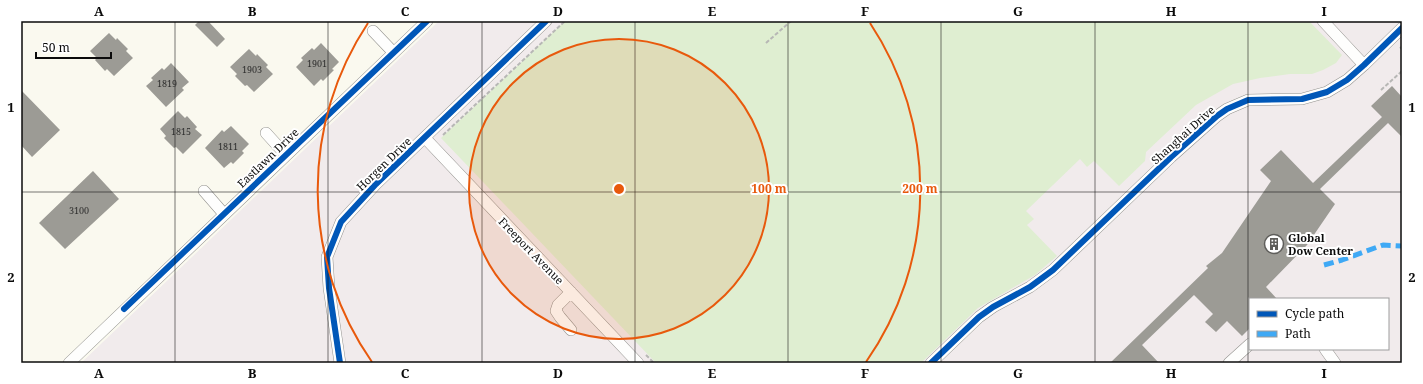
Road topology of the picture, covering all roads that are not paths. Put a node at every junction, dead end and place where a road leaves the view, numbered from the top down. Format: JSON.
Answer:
{"nodes":[{"id":1,"x":427,"y":21,"type":"edge"},
{"id":2,"x":546,"y":21,"type":"edge"},
{"id":3,"x":1323,"y":21,"type":"edge"},
{"id":4,"x":1402,"y":28,"type":"edge"},
{"id":5,"x":373,"y":31,"type":"dead end"},
{"id":6,"x":393,"y":52,"type":"junction"},
{"id":7,"x":1364,"y":65,"type":"junction"},
{"id":8,"x":266,"y":133,"type":"dead end"},
{"id":9,"x":425,"y":138,"type":"junction"},
{"id":10,"x":286,"y":154,"type":"junction"},
{"id":11,"x":204,"y":191,"type":"dead end"},
{"id":12,"x":224,"y":214,"type":"junction"},
{"id":13,"x":571,"y":292,"type":"junction"},
{"id":14,"x":571,"y":330,"type":"dead end"},
{"id":15,"x":1249,"y":345,"type":"edge"},
{"id":16,"x":1326,"y":350,"type":"edge"},
{"id":17,"x":69,"y":363,"type":"edge"},
{"id":18,"x":340,"y":363,"type":"edge"},
{"id":19,"x":638,"y":363,"type":"edge"},
{"id":20,"x":931,"y":363,"type":"edge"},
{"id":21,"x":1229,"y":363,"type":"edge"},
{"id":22,"x":1335,"y":363,"type":"edge"}],
"edges":[{"from":1,"to":6,"type":"street","name":"Eastlawn Drive"},
{"from":2,"to":9,"type":"street","name":"Horgen Drive"},
{"from":3,"to":7,"type":"street"},
{"from":4,"to":7,"type":"street","name":"Shanghai Drive"},
{"from":5,"to":6,"type":"street"},
{"from":6,"to":10,"type":"street","name":"Eastlawn Drive"},
{"from":7,"to":20,"type":"street","name":"Shanghai Drive"},
{"from":8,"to":10,"type":"street"},
{"from":9,"to":13,"type":"street","name":"Freeport Avenue"},
{"from":9,"to":18,"type":"street","name":"Horgen Drive"},
{"from":10,"to":12,"type":"street","name":"Eastlawn Drive"},
{"from":11,"to":12,"type":"street"},
{"from":12,"to":17,"type":"street","name":"Eastlawn Drive"},
{"from":13,"to":14,"type":"street"},
{"from":13,"to":19,"type":"street","name":"Freeport Avenue"},
{"from":15,"to":21,"type":"street"},
{"from":16,"to":22,"type":"street"}]}
